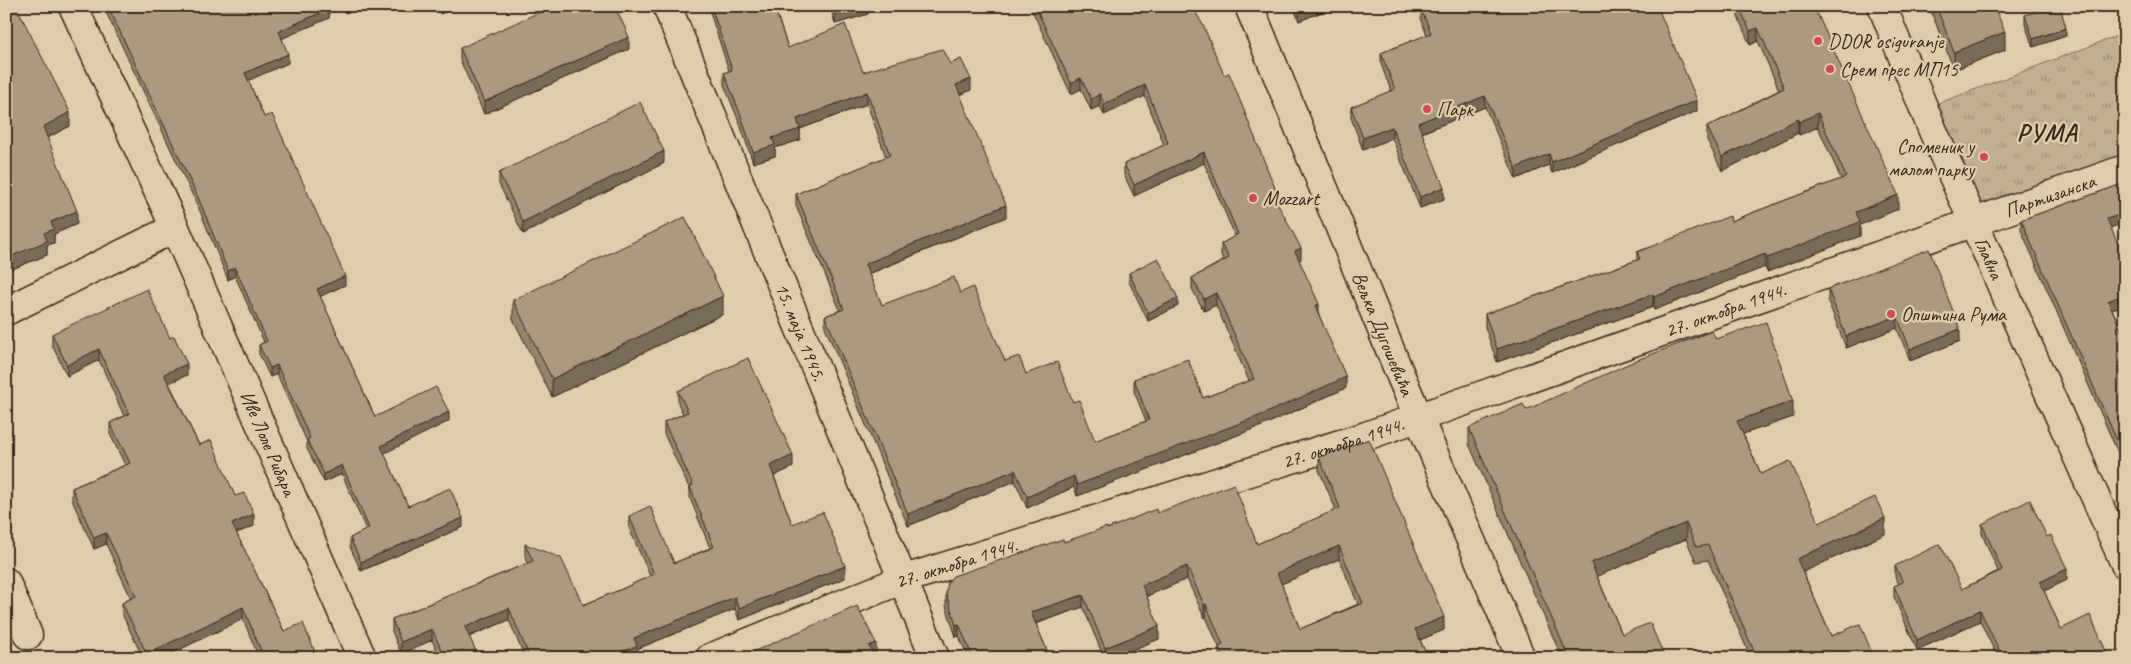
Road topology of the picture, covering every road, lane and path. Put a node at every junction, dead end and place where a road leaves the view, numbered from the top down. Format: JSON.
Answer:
{"nodes":[{"id":1,"x":73,"y":6,"type":"edge"},
{"id":2,"x":667,"y":6,"type":"edge"},
{"id":3,"x":1250,"y":6,"type":"edge"},
{"id":4,"x":1882,"y":6,"type":"edge"},
{"id":5,"x":2125,"y":169,"type":"edge"},
{"id":6,"x":1974,"y":222,"type":"junction"},
{"id":7,"x":175,"y":228,"type":"junction"},
{"id":8,"x":6,"y":311,"type":"edge"},
{"id":9,"x":1419,"y":418,"type":"junction"},
{"id":10,"x":2125,"y":564,"type":"edge"},
{"id":11,"x":901,"y":580,"type":"junction"},
{"id":12,"x":6,"y":582,"type":"edge"},
{"id":13,"x":28,"y":635,"type":"dead end"},
{"id":14,"x":362,"y":658,"type":"edge"},
{"id":15,"x":710,"y":658,"type":"edge"},
{"id":16,"x":935,"y":658,"type":"edge"},
{"id":17,"x":1521,"y":658,"type":"edge"}],
"edges":[{"from":1,"to":7,"type":"street","name":"Иве Лоле Рибара"},
{"from":2,"to":11,"type":"street","name":"15. маја 1945."},
{"from":3,"to":9,"type":"street","name":"Вељка Дугошевића"},
{"from":4,"to":6,"type":"street","name":"Главна"},
{"from":5,"to":6,"type":"street","name":"Партизанска"},
{"from":6,"to":9,"type":"street","name":"27. октобра 1944."},
{"from":6,"to":10,"type":"street","name":"Главна"},
{"from":7,"to":8,"type":"street"},
{"from":7,"to":14,"type":"street","name":"Иве Лоле Рибара"},
{"from":9,"to":11,"type":"street","name":"27. октобра 1944."},
{"from":9,"to":17,"type":"street","name":"Вељка Дугошевића"},
{"from":11,"to":15,"type":"street","name":"27. октобра 1944."},
{"from":11,"to":16,"type":"street","name":"15. маја 1945."},
{"from":12,"to":13,"type":"street"}]}
